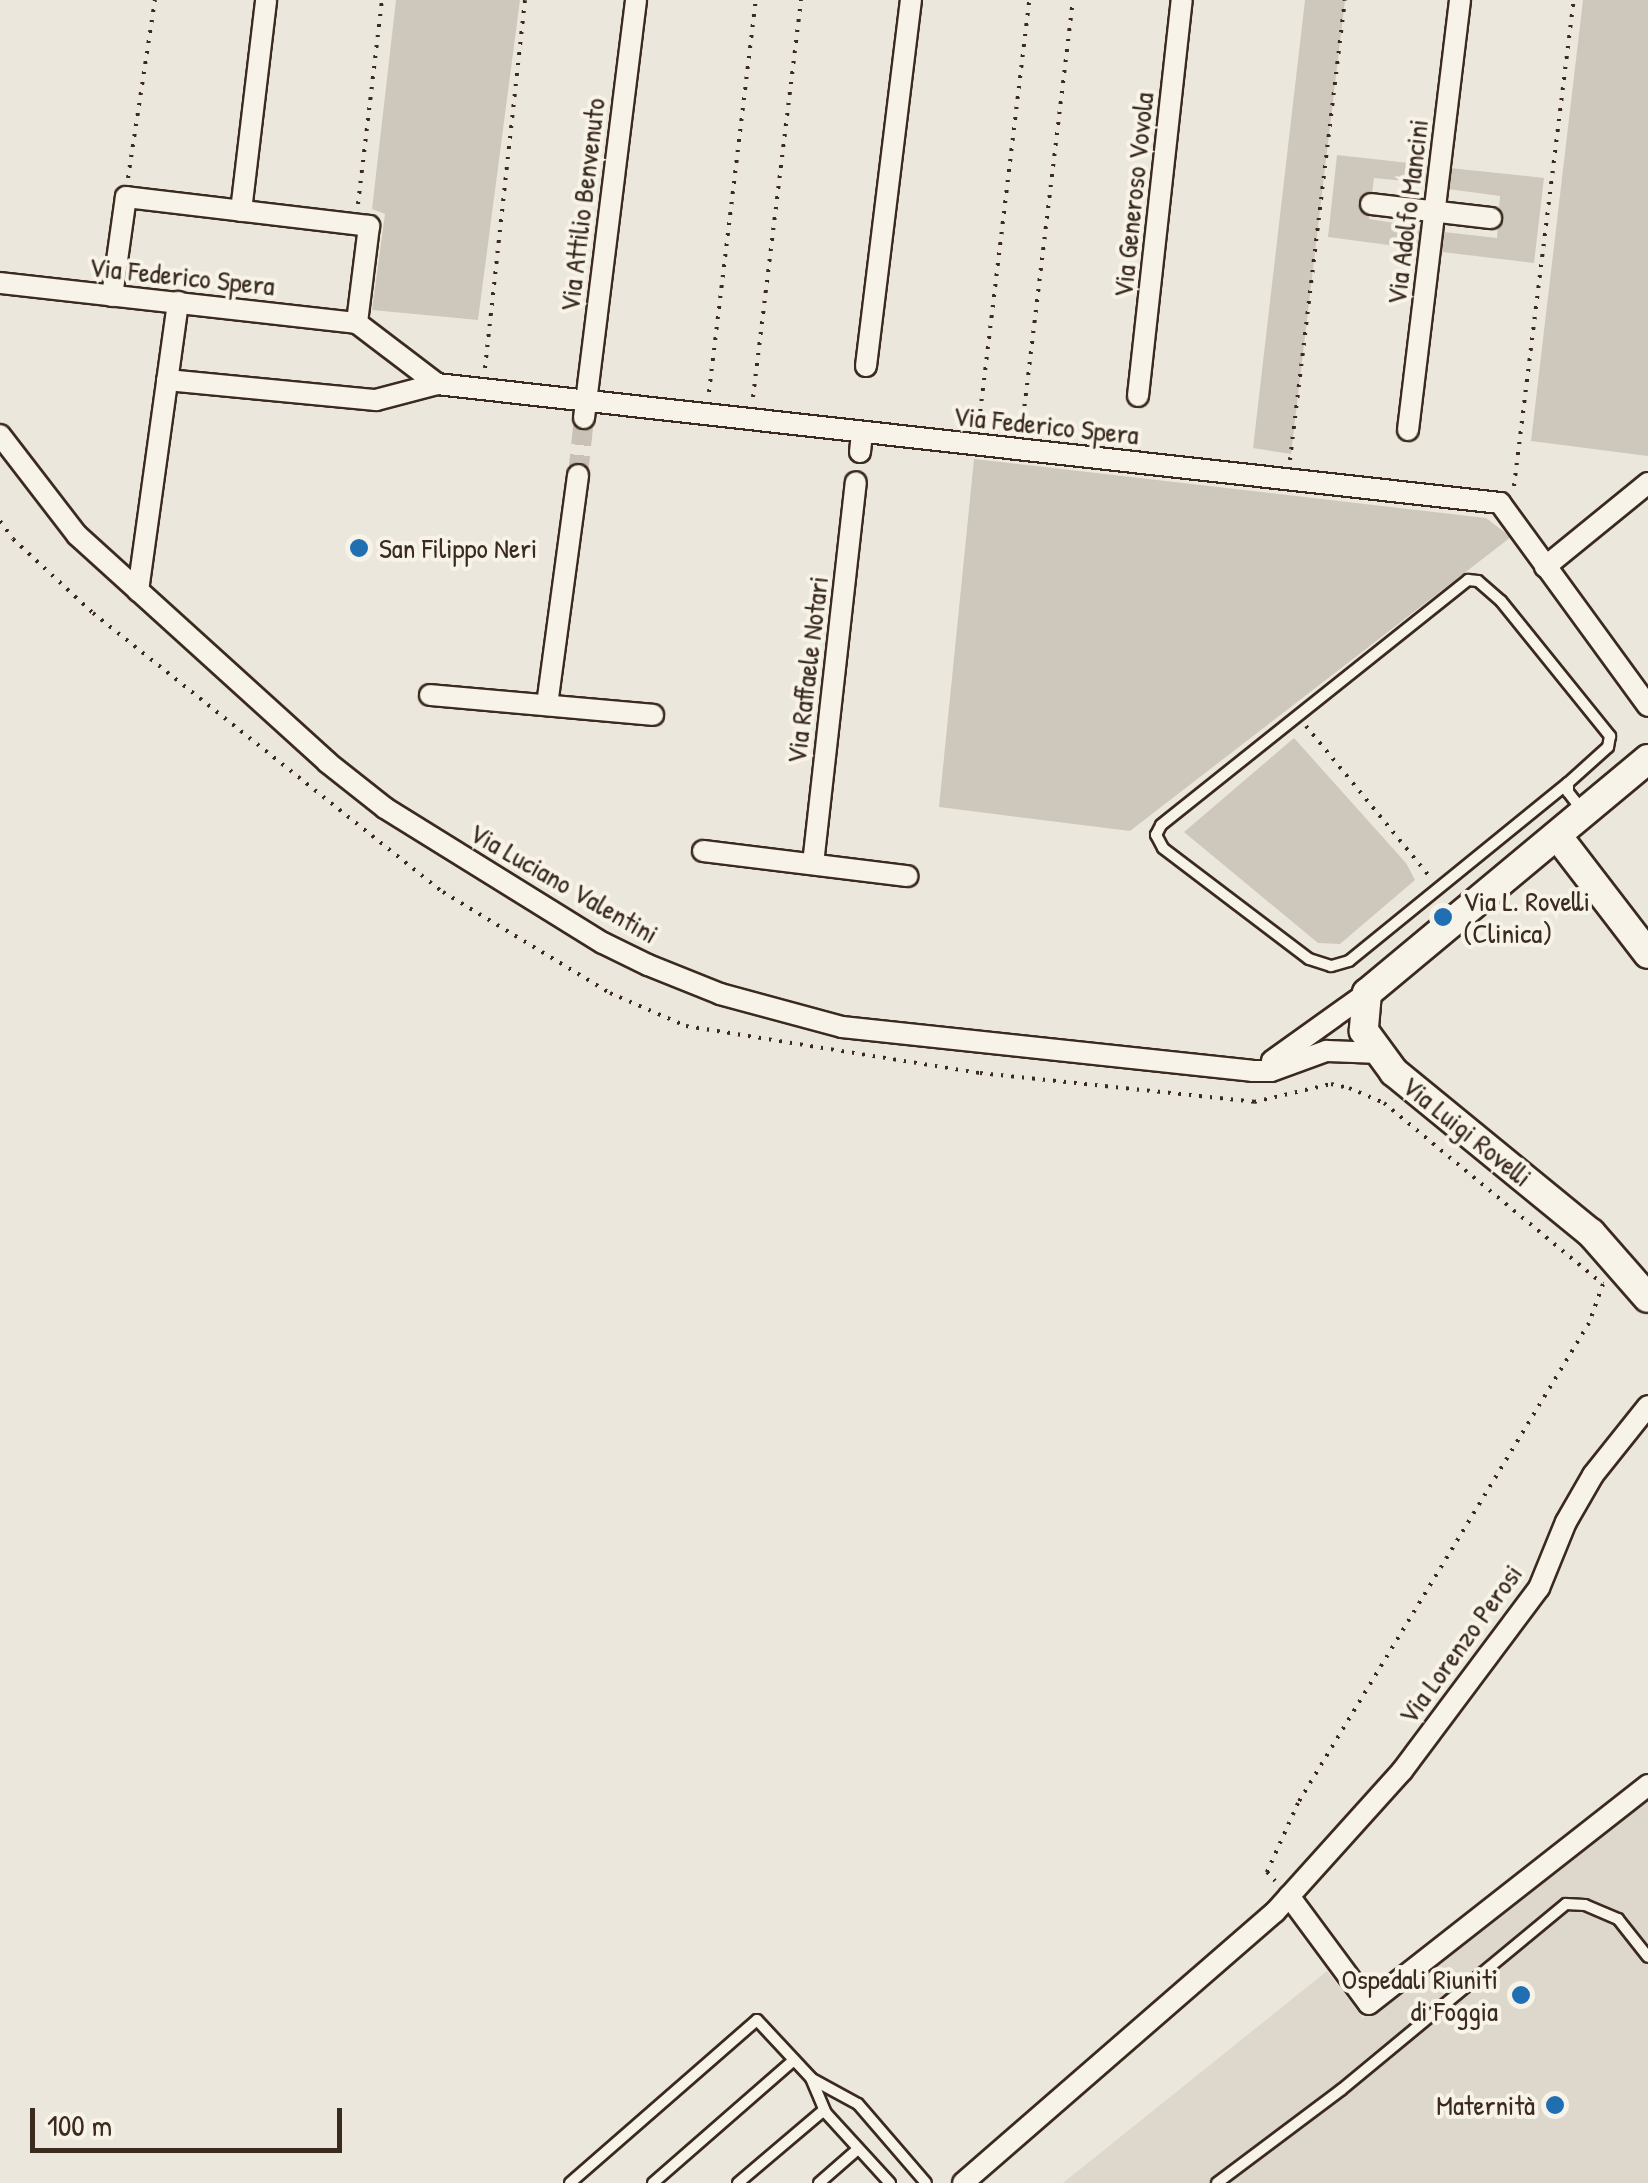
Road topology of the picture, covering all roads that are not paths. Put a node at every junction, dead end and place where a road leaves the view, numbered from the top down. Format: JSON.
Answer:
{"nodes":[{"id":1,"x":266,"y":0,"type":"edge"},
{"id":2,"x":636,"y":0,"type":"edge"},
{"id":3,"x":910,"y":0,"type":"edge"},
{"id":4,"x":1182,"y":0,"type":"edge"},
{"id":5,"x":1460,"y":0,"type":"edge"},
{"id":6,"x":1372,"y":204,"type":"dead end"},
{"id":7,"x":241,"y":211,"type":"junction"},
{"id":8,"x":1436,"y":212,"type":"junction"},
{"id":9,"x":1492,"y":218,"type":"dead end"},
{"id":10,"x":0,"y":283,"type":"edge"},
{"id":11,"x":112,"y":296,"type":"junction"},
{"id":12,"x":178,"y":302,"type":"junction"},
{"id":13,"x":357,"y":324,"type":"junction"},
{"id":14,"x":866,"y":366,"type":"dead end"},
{"id":15,"x":167,"y":380,"type":"junction"},
{"id":16,"x":437,"y":384,"type":"junction"},
{"id":17,"x":1138,"y":396,"type":"dead end"},
{"id":18,"x":585,"y":410,"type":"junction"},
{"id":19,"x":1408,"y":430,"type":"dead end"},
{"id":20,"x":0,"y":435,"type":"edge"},
{"id":21,"x":578,"y":474,"type":"tunnel mouth"},
{"id":22,"x":856,"y":482,"type":"dead end"},
{"id":23,"x":1648,"y":483,"type":"edge"},
{"id":24,"x":1545,"y":567,"type":"junction"},
{"id":25,"x":138,"y":592,"type":"junction"},
{"id":26,"x":430,"y":696,"type":"dead end"},
{"id":27,"x":547,"y":706,"type":"junction"},
{"id":28,"x":1648,"y":706,"type":"edge"},
{"id":29,"x":653,"y":715,"type":"dead end"},
{"id":30,"x":1648,"y":759,"type":"edge"},
{"id":31,"x":1568,"y":783,"type":"junction"},
{"id":32,"x":1586,"y":814,"type":"junction"},
{"id":33,"x":1559,"y":838,"type":"junction"},
{"id":34,"x":703,"y":851,"type":"dead end"},
{"id":35,"x":812,"y":864,"type":"junction"},
{"id":36,"x":907,"y":876,"type":"dead end"},
{"id":37,"x":1648,"y":954,"type":"edge"},
{"id":38,"x":1368,"y":994,"type":"junction"},
{"id":39,"x":1380,"y":1052,"type":"junction"},
{"id":40,"x":1252,"y":1071,"type":"junction"},
{"id":41,"x":1648,"y":1298,"type":"edge"},
{"id":42,"x":1648,"y":1406,"type":"edge"},
{"id":43,"x":1648,"y":1785,"type":"edge"},
{"id":44,"x":1289,"y":1896,"type":"junction"},
{"id":45,"x":1648,"y":1958,"type":"edge"},
{"id":46,"x":794,"y":2060,"type":"junction"},
{"id":47,"x":811,"y":2078,"type":"junction"},
{"id":48,"x":824,"y":2110,"type":"junction"},
{"id":49,"x":858,"y":2149,"type":"junction"},
{"id":50,"x":570,"y":2183,"type":"edge"},
{"id":51,"x":653,"y":2183,"type":"edge"},
{"id":52,"x":738,"y":2183,"type":"edge"},
{"id":53,"x":819,"y":2183,"type":"edge"},
{"id":54,"x":890,"y":2183,"type":"edge"},
{"id":55,"x":926,"y":2183,"type":"edge"},
{"id":56,"x":962,"y":2183,"type":"edge"},
{"id":57,"x":1218,"y":2183,"type":"edge"}],
"edges":[{"from":1,"to":7,"type":"street"},
{"from":2,"to":18,"type":"street","name":"Via Attilio Benvenuto"},
{"from":3,"to":14,"type":"street"},
{"from":4,"to":17,"type":"street","name":"Via Generoso Vovola"},
{"from":5,"to":8,"type":"street","name":"Via Adolfo Mancini"},
{"from":6,"to":8,"type":"street"},
{"from":7,"to":11,"type":"street"},
{"from":7,"to":13,"type":"street"},
{"from":8,"to":9,"type":"street"},
{"from":8,"to":19,"type":"street","name":"Via Adolfo Mancini"},
{"from":10,"to":11,"type":"street","name":"Via Federico Spera"},
{"from":11,"to":12,"type":"street","name":"Via Federico Spera"},
{"from":12,"to":13,"type":"street","name":"Via Federico Spera"},
{"from":12,"to":15,"type":"street"},
{"from":13,"to":16,"type":"street","name":"Via Federico Spera"},
{"from":15,"to":16,"type":"street"},
{"from":15,"to":25,"type":"street"},
{"from":16,"to":18,"type":"street","name":"Via Federico Spera"},
{"from":18,"to":24,"type":"street","name":"Via Federico Spera"},
{"from":20,"to":25,"type":"street","name":"Via Luciano Valentini"},
{"from":21,"to":27,"type":"street"},
{"from":22,"to":35,"type":"street","name":"Via Raffaele Notari"},
{"from":23,"to":24,"type":"street"},
{"from":24,"to":28,"type":"street"},
{"from":25,"to":40,"type":"street","name":"Via Luciano Valentini"},
{"from":26,"to":27,"type":"street"},
{"from":27,"to":29,"type":"street"},
{"from":30,"to":32,"type":"street"},
{"from":31,"to":31,"type":"lane"},
{"from":31,"to":32,"type":"lane"},
{"from":32,"to":33,"type":"street"},
{"from":33,"to":37,"type":"street"},
{"from":33,"to":38,"type":"street"},
{"from":34,"to":35,"type":"street"},
{"from":35,"to":36,"type":"street"},
{"from":38,"to":39,"type":"street","name":"Via Luigi Rovelli"},
{"from":38,"to":40,"type":"street"},
{"from":39,"to":40,"type":"street","name":"Via Luciano Valentini"},
{"from":39,"to":41,"type":"street","name":"Via Luigi Rovelli"},
{"from":42,"to":44,"type":"street","name":"Via Lorenzo Perosi"},
{"from":43,"to":44,"type":"street"},
{"from":44,"to":56,"type":"street","name":"Via Lorenzo Perosi"},
{"from":45,"to":57,"type":"lane"},
{"from":46,"to":47,"type":"lane"},
{"from":46,"to":50,"type":"lane"},
{"from":46,"to":51,"type":"lane"},
{"from":47,"to":48,"type":"lane"},
{"from":47,"to":55,"type":"lane"},
{"from":48,"to":49,"type":"lane"},
{"from":48,"to":52,"type":"lane"},
{"from":49,"to":53,"type":"lane"},
{"from":49,"to":54,"type":"lane"}]}
